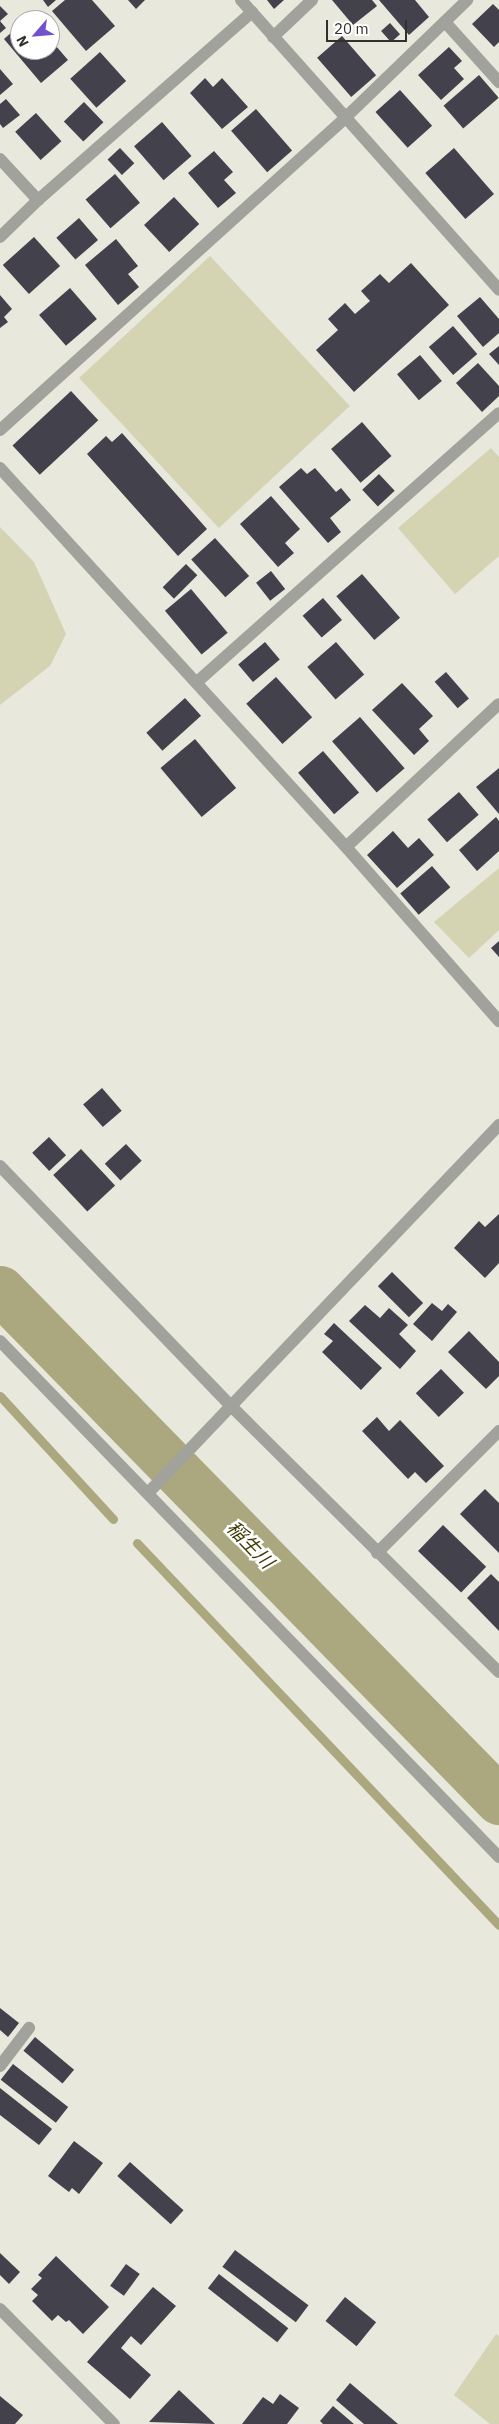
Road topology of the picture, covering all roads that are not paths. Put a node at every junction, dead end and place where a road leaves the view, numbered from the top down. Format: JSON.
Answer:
{"nodes":[{"id":1,"x":241,"y":0,"type":"edge"},
{"id":2,"x":312,"y":0,"type":"edge"},
{"id":3,"x":467,"y":0,"type":"edge"},
{"id":4,"x":252,"y":12,"type":"junction"},
{"id":5,"x":445,"y":22,"type":"junction"},
{"id":6,"x":274,"y":37,"type":"junction"},
{"id":7,"x":499,"y":82,"type":"edge"},
{"id":8,"x":345,"y":118,"type":"junction"},
{"id":9,"x":0,"y":159,"type":"edge"},
{"id":10,"x":38,"y":200,"type":"junction"},
{"id":11,"x":0,"y":237,"type":"edge"},
{"id":12,"x":499,"y":290,"type":"edge"},
{"id":13,"x":499,"y":413,"type":"edge"},
{"id":14,"x":0,"y":430,"type":"edge"},
{"id":15,"x":0,"y":468,"type":"edge"},
{"id":16,"x":198,"y":682,"type":"junction"},
{"id":17,"x":499,"y":704,"type":"edge"},
{"id":18,"x":346,"y":847,"type":"junction"},
{"id":19,"x":499,"y":1021,"type":"edge"},
{"id":20,"x":499,"y":1125,"type":"edge"},
{"id":21,"x":0,"y":1166,"type":"edge"},
{"id":22,"x":0,"y":1341,"type":"edge"},
{"id":23,"x":230,"y":1405,"type":"junction"},
{"id":24,"x":499,"y":1431,"type":"edge"},
{"id":25,"x":148,"y":1493,"type":"junction"},
{"id":26,"x":377,"y":1553,"type":"junction"},
{"id":27,"x":499,"y":1672,"type":"edge"},
{"id":28,"x":499,"y":1857,"type":"edge"},
{"id":29,"x":29,"y":2028,"type":"dead end"},
{"id":30,"x":0,"y":2066,"type":"edge"},
{"id":31,"x":0,"y":2309,"type":"edge"},
{"id":32,"x":114,"y":2424,"type":"edge"}],
"edges":[{"from":1,"to":4,"type":"street"},
{"from":2,"to":6,"type":"street"},
{"from":3,"to":5,"type":"street"},
{"from":4,"to":6,"type":"street"},
{"from":4,"to":10,"type":"street"},
{"from":5,"to":7,"type":"street"},
{"from":5,"to":8,"type":"street"},
{"from":6,"to":8,"type":"street"},
{"from":8,"to":12,"type":"street"},
{"from":8,"to":14,"type":"street"},
{"from":9,"to":10,"type":"street"},
{"from":10,"to":11,"type":"street"},
{"from":13,"to":16,"type":"street"},
{"from":15,"to":16,"type":"street"},
{"from":16,"to":18,"type":"street"},
{"from":17,"to":18,"type":"street"},
{"from":18,"to":19,"type":"street"},
{"from":20,"to":23,"type":"street"},
{"from":21,"to":23,"type":"street"},
{"from":22,"to":25,"type":"street"},
{"from":23,"to":25,"type":"street"},
{"from":23,"to":26,"type":"street"},
{"from":24,"to":26,"type":"street"},
{"from":25,"to":28,"type":"street"},
{"from":26,"to":27,"type":"street"},
{"from":29,"to":30,"type":"street"},
{"from":31,"to":32,"type":"street"}]}
